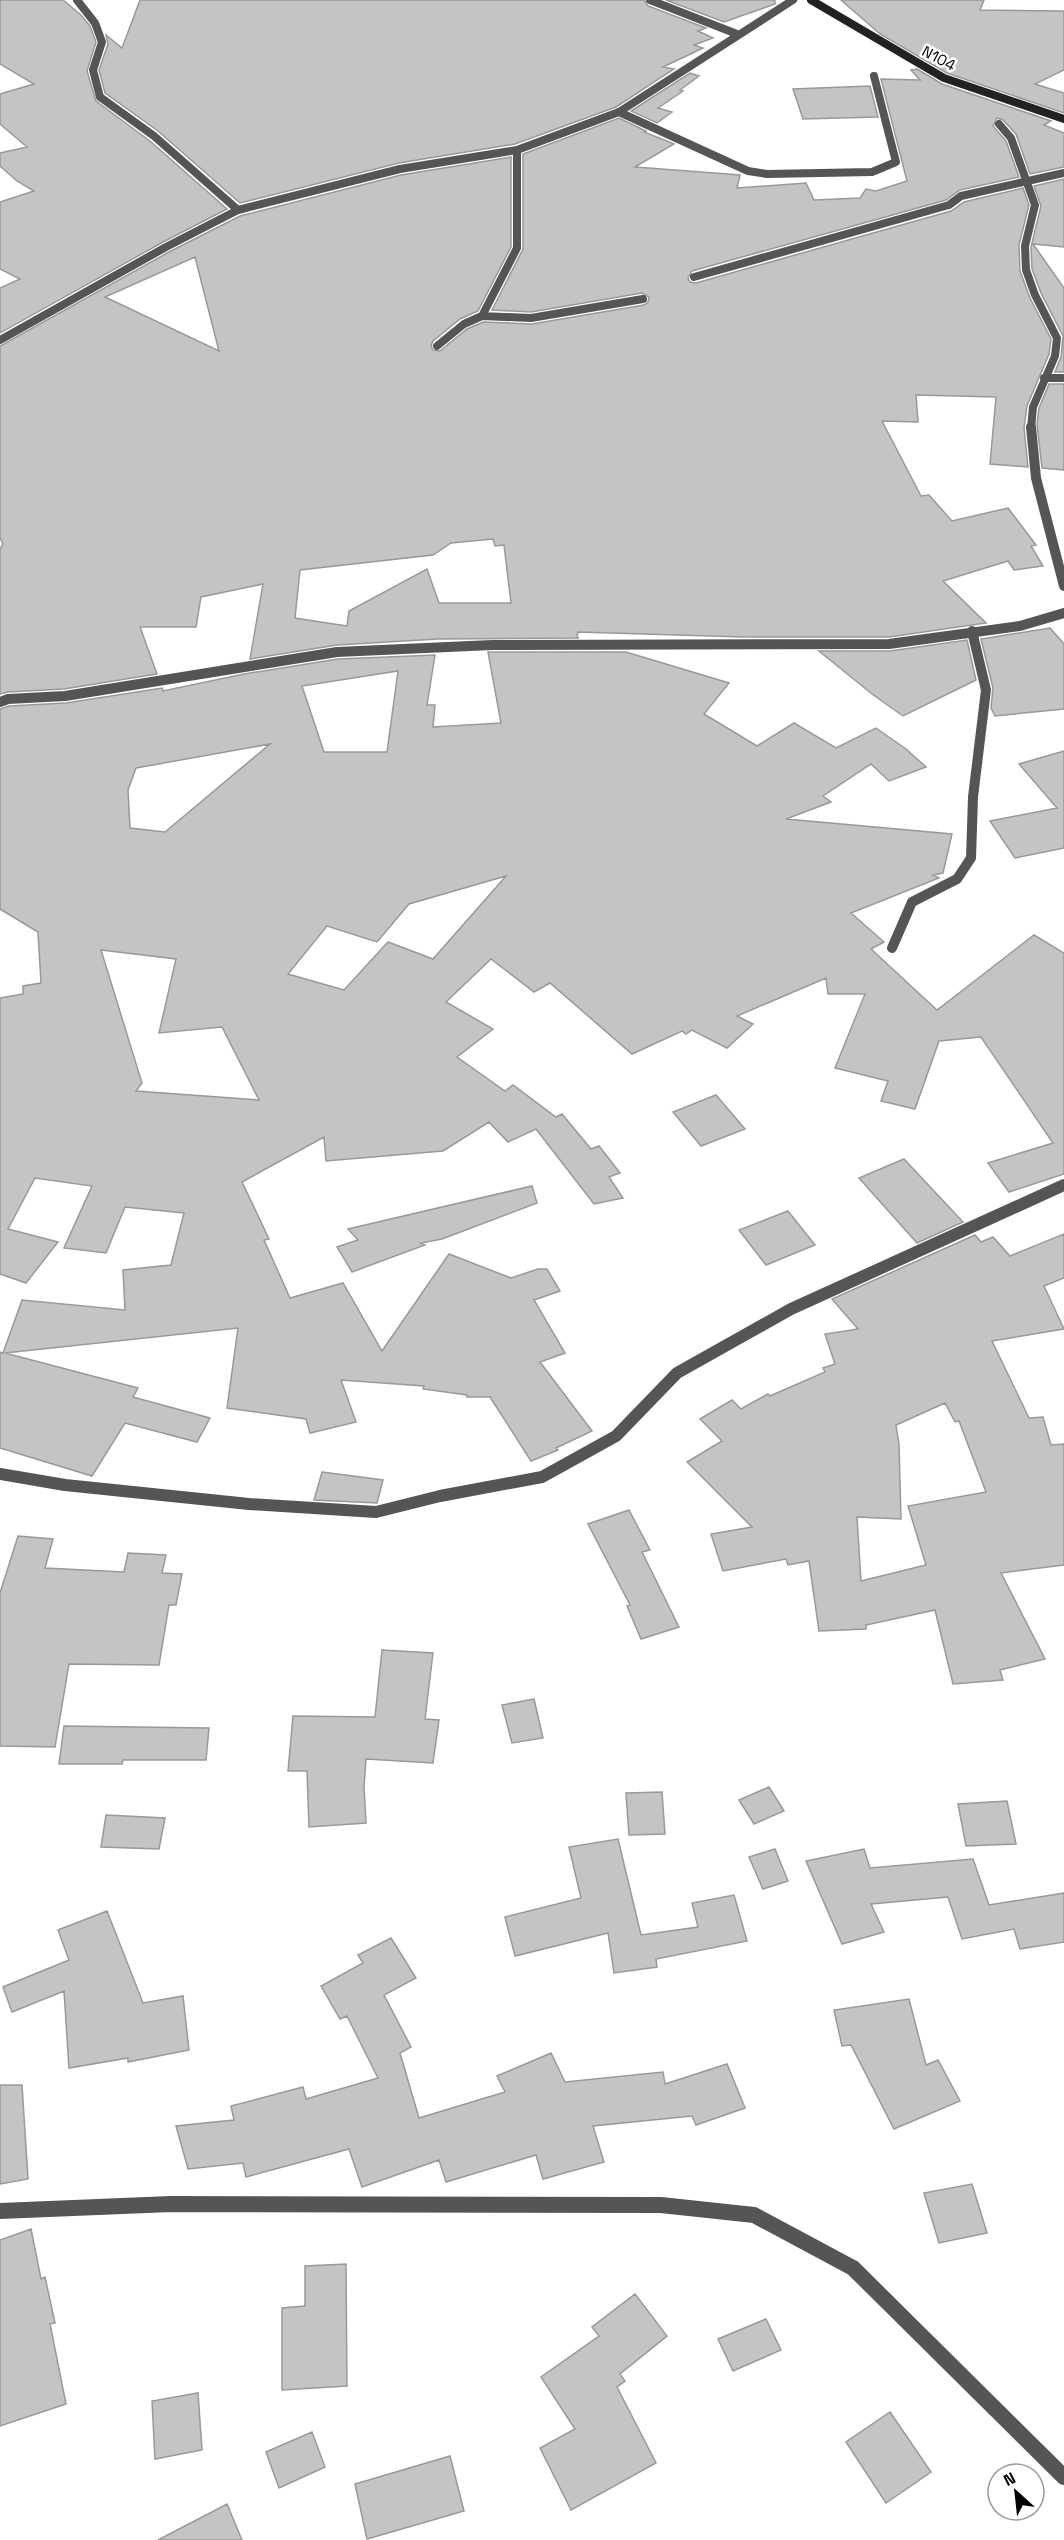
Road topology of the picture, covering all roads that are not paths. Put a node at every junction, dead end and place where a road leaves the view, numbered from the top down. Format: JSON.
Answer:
{"nodes":[{"id":1,"x":77,"y":0,"type":"edge"},
{"id":2,"x":651,"y":0,"type":"edge"},
{"id":3,"x":793,"y":0,"type":"edge"},
{"id":4,"x":811,"y":0,"type":"edge"},
{"id":5,"x":737,"y":34,"type":"junction"},
{"id":6,"x":874,"y":76,"type":"dead end"},
{"id":7,"x":619,"y":112,"type":"junction"},
{"id":8,"x":1064,"y":119,"type":"edge"},
{"id":9,"x":999,"y":124,"type":"dead end"},
{"id":10,"x":517,"y":150,"type":"junction"},
{"id":11,"x":1064,"y":173,"type":"edge"},
{"id":12,"x":1026,"y":180,"type":"junction"},
{"id":13,"x":238,"y":210,"type":"junction"},
{"id":14,"x":694,"y":277,"type":"dead end"},
{"id":15,"x":643,"y":299,"type":"dead end"},
{"id":16,"x":482,"y":316,"type":"junction"},
{"id":17,"x":0,"y":340,"type":"edge"},
{"id":18,"x":437,"y":346,"type":"dead end"},
{"id":19,"x":1044,"y":378,"type":"junction"},
{"id":20,"x":1064,"y":378,"type":"edge"},
{"id":21,"x":1064,"y":586,"type":"edge"},
{"id":22,"x":1064,"y":613,"type":"edge"},
{"id":23,"x":972,"y":632,"type":"junction"},
{"id":24,"x":0,"y":702,"type":"edge"},
{"id":25,"x":892,"y":948,"type":"dead end"},
{"id":26,"x":1064,"y":1185,"type":"edge"},
{"id":27,"x":0,"y":1474,"type":"edge"},
{"id":28,"x":0,"y":2211,"type":"edge"},
{"id":29,"x":1064,"y":2476,"type":"edge"}],
"edges":[{"from":1,"to":13,"type":"street"},
{"from":2,"to":5,"type":"street"},
{"from":3,"to":5,"type":"street"},
{"from":4,"to":8,"type":"street","name":"N104","number":"N104"},
{"from":5,"to":7,"type":"street"},
{"from":6,"to":7,"type":"street"},
{"from":7,"to":10,"type":"street"},
{"from":9,"to":12,"type":"street"},
{"from":10,"to":13,"type":"street"},
{"from":10,"to":16,"type":"street"},
{"from":11,"to":12,"type":"street"},
{"from":12,"to":14,"type":"street"},
{"from":12,"to":19,"type":"street"},
{"from":13,"to":17,"type":"street"},
{"from":15,"to":16,"type":"street"},
{"from":16,"to":18,"type":"street"},
{"from":19,"to":20,"type":"street"},
{"from":19,"to":21,"type":"street"},
{"from":22,"to":23,"type":"street"},
{"from":23,"to":24,"type":"street"},
{"from":23,"to":25,"type":"street"},
{"from":26,"to":27,"type":"street"},
{"from":28,"to":29,"type":"street"}]}
